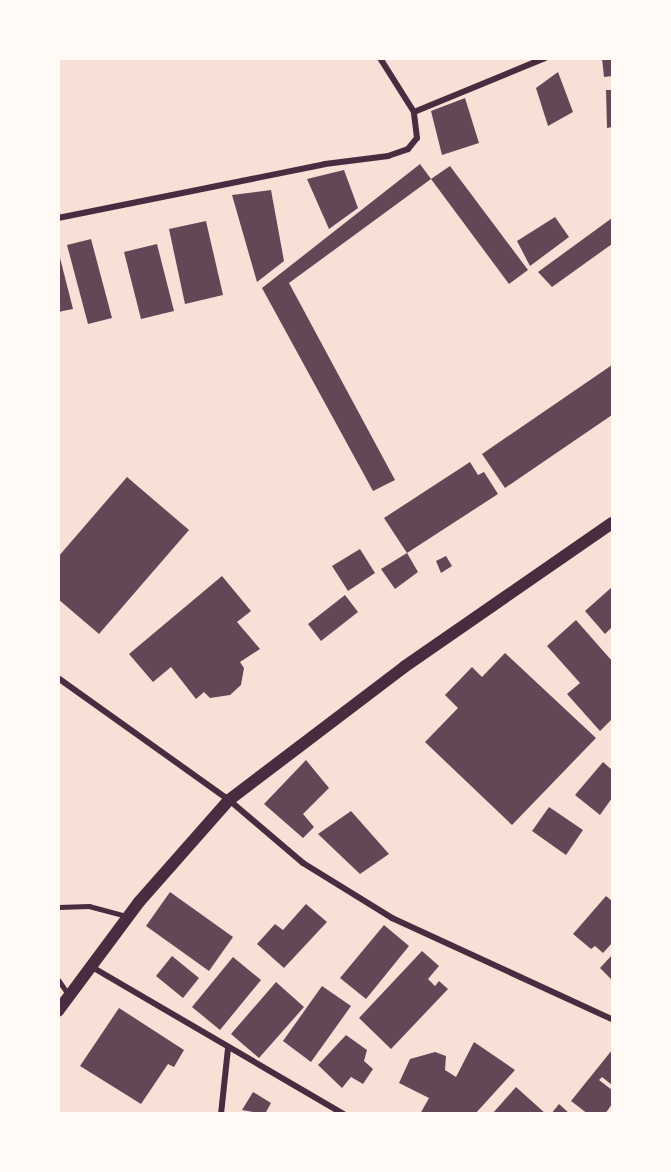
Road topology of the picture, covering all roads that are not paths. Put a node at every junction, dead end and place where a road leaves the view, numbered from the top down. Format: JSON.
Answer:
{"nodes":[{"id":1,"x":380,"y":58,"type":"edge"},
{"id":2,"x":545,"y":58,"type":"edge"},
{"id":3,"x":414,"y":112,"type":"junction"},
{"id":4,"x":58,"y":218,"type":"edge"},
{"id":5,"x":612,"y":523,"type":"edge"},
{"id":6,"x":58,"y":678,"type":"edge"},
{"id":7,"x":230,"y":800,"type":"junction"},
{"id":8,"x":58,"y":907,"type":"edge"},
{"id":9,"x":128,"y":917,"type":"junction"},
{"id":10,"x":92,"y":967,"type":"junction"},
{"id":11,"x":58,"y":979,"type":"edge"},
{"id":12,"x":69,"y":997,"type":"junction"},
{"id":13,"x":58,"y":1011,"type":"edge"},
{"id":14,"x":612,"y":1018,"type":"edge"},
{"id":15,"x":228,"y":1049,"type":"junction"},
{"id":16,"x":220,"y":1113,"type":"edge"},
{"id":17,"x":344,"y":1113,"type":"edge"}],
"edges":[{"from":1,"to":3,"type":"street"},
{"from":2,"to":3,"type":"street"},
{"from":3,"to":4,"type":"street"},
{"from":5,"to":7,"type":"main road"},
{"from":6,"to":7,"type":"street"},
{"from":7,"to":9,"type":"main road"},
{"from":7,"to":14,"type":"street"},
{"from":8,"to":9,"type":"lane"},
{"from":9,"to":10,"type":"main road"},
{"from":10,"to":12,"type":"main road"},
{"from":10,"to":15,"type":"street"},
{"from":11,"to":12,"type":"lane"},
{"from":12,"to":13,"type":"main road"},
{"from":15,"to":16,"type":"street"},
{"from":15,"to":17,"type":"street"}]}
